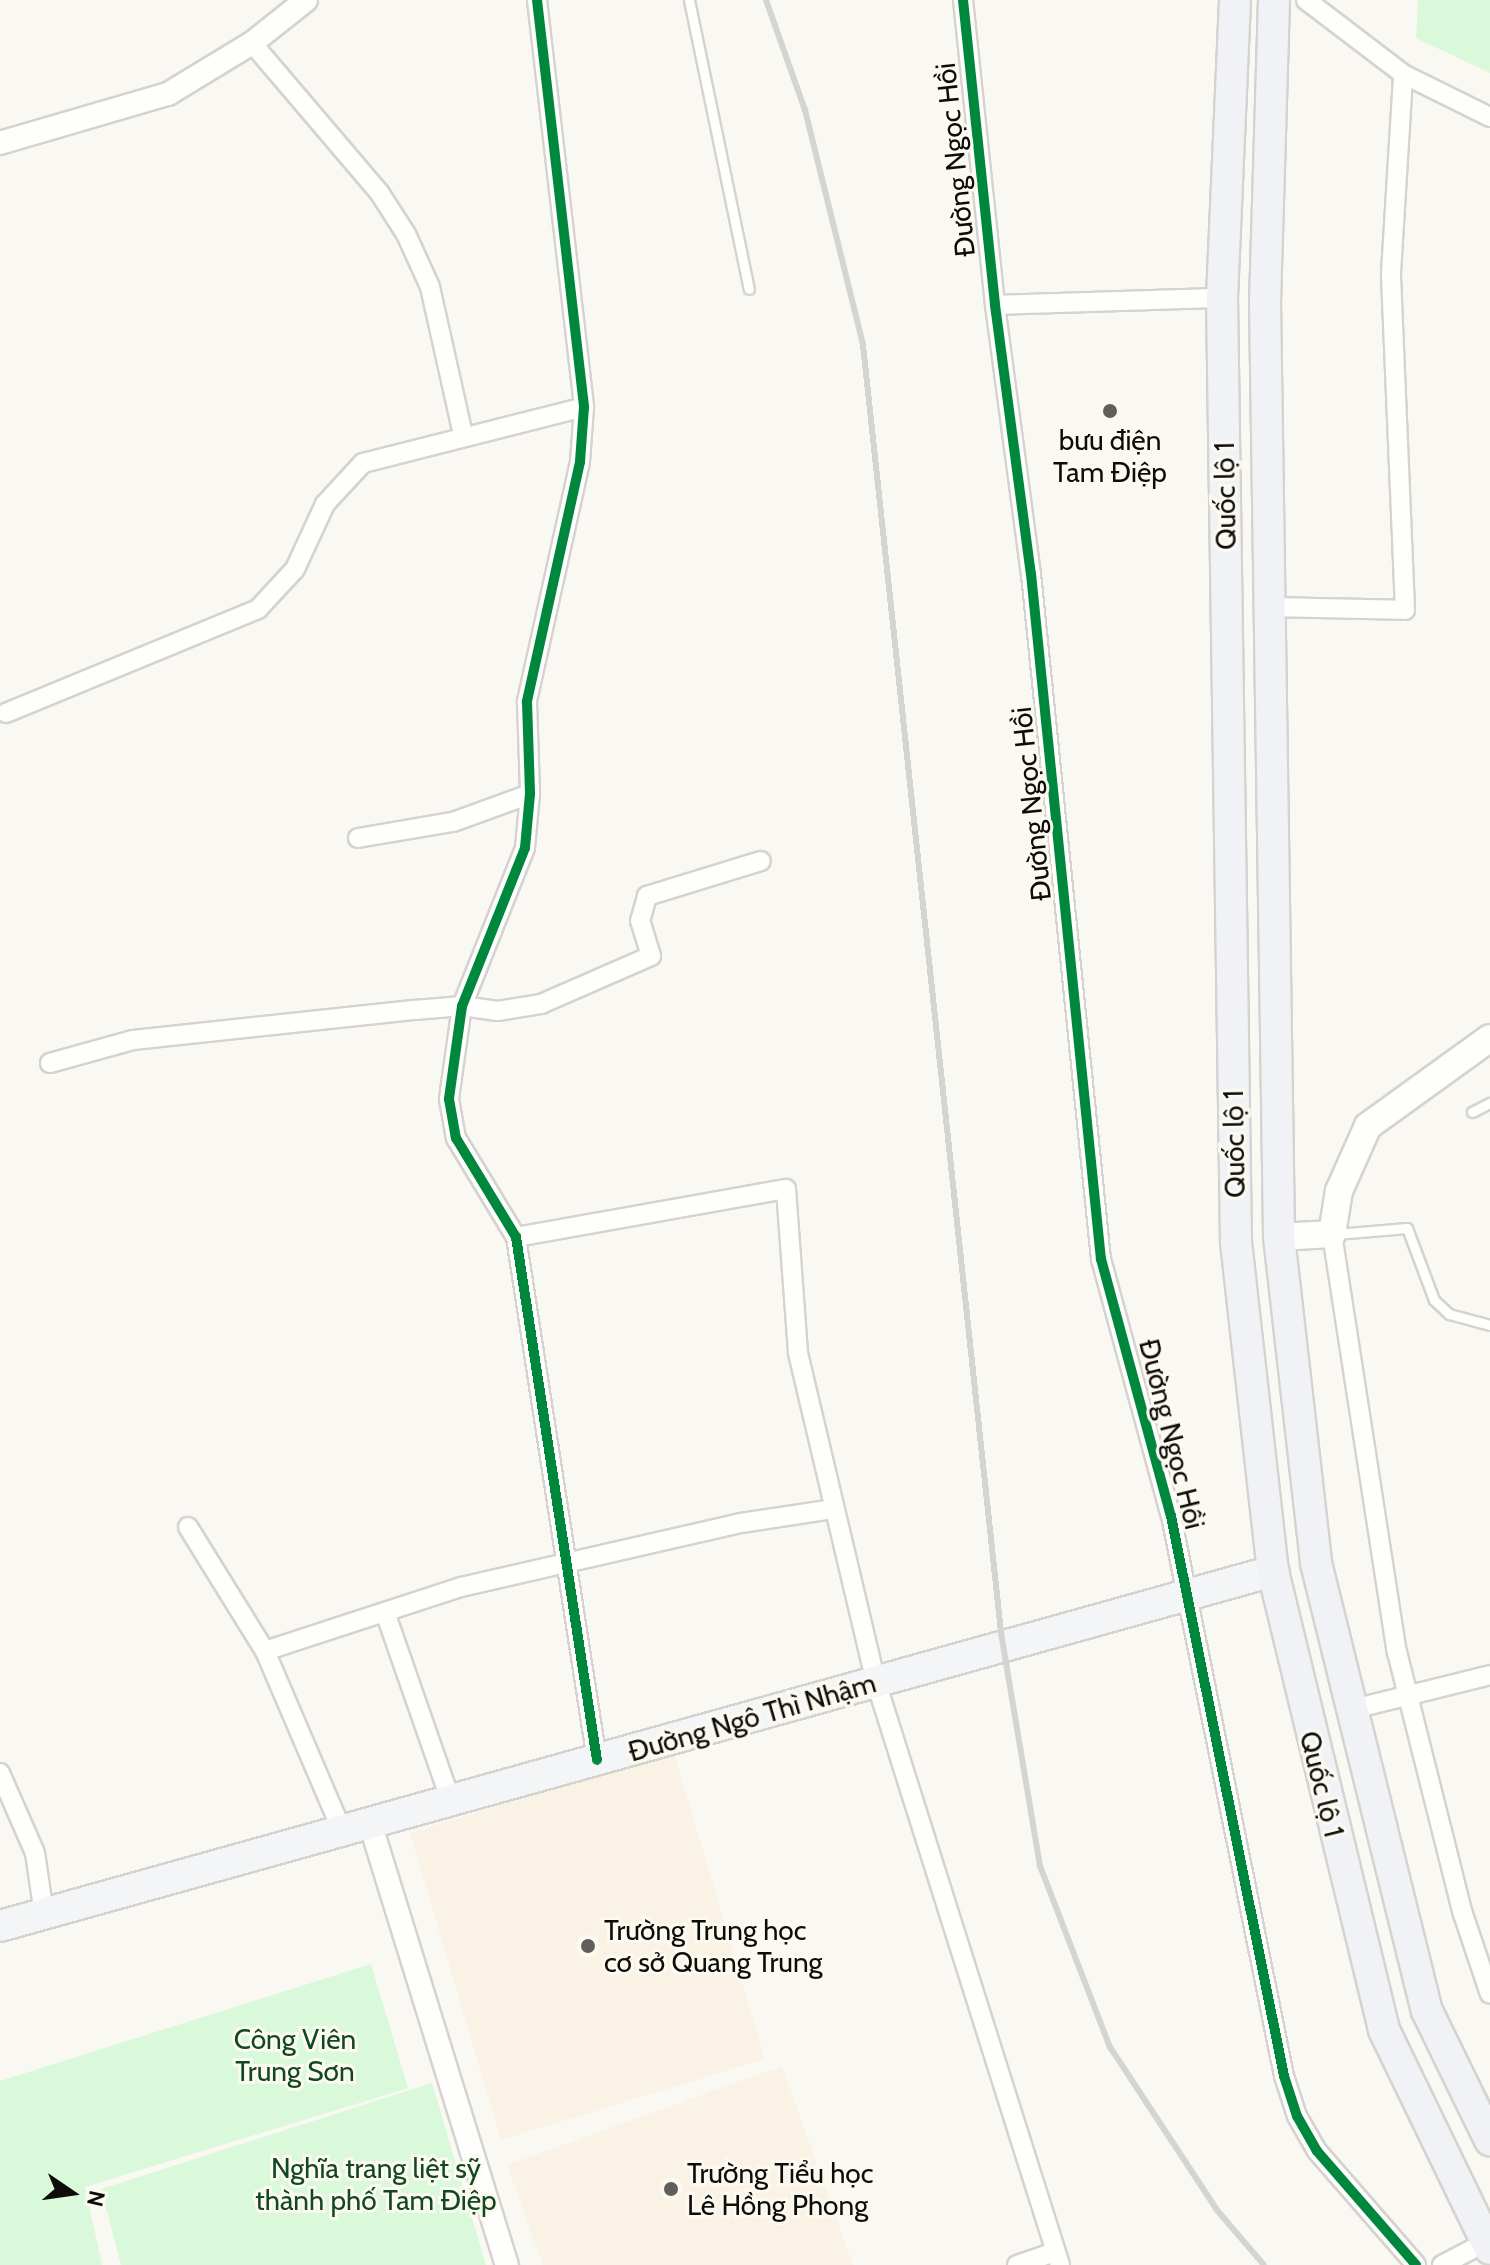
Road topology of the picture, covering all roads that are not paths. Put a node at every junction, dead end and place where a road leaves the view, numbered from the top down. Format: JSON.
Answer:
{"nodes":[{"id":1,"x":306,"y":0,"type":"edge"},
{"id":2,"x":537,"y":0,"type":"edge"},
{"id":3,"x":689,"y":0,"type":"edge"},
{"id":4,"x":963,"y":0,"type":"edge"},
{"id":5,"x":1235,"y":0,"type":"edge"},
{"id":6,"x":1274,"y":0,"type":"edge"},
{"id":7,"x":1306,"y":0,"type":"edge"},
{"id":8,"x":252,"y":43,"type":"junction"},
{"id":9,"x":1403,"y":74,"type":"junction"},
{"id":10,"x":1490,"y":117,"type":"edge"},
{"id":11,"x":0,"y":143,"type":"edge"},
{"id":12,"x":749,"y":289,"type":"dead end"},
{"id":13,"x":1222,"y":298,"type":"junction"},
{"id":14,"x":995,"y":305,"type":"junction"},
{"id":15,"x":584,"y":407,"type":"junction"},
{"id":16,"x":463,"y":435,"type":"junction"},
{"id":17,"x":1267,"y":607,"type":"junction"},
{"id":18,"x":6,"y":713,"type":"dead end"},
{"id":19,"x":530,"y":794,"type":"junction"},
{"id":20,"x":358,"y":838,"type":"dead end"},
{"id":21,"x":761,"y":861,"type":"dead end"},
{"id":22,"x":462,"y":1006,"type":"junction"},
{"id":23,"x":1490,"y":1038,"type":"edge"},
{"id":24,"x":50,"y":1063,"type":"dead end"},
{"id":25,"x":1490,"y":1103,"type":"edge"},
{"id":26,"x":1472,"y":1112,"type":"dead end"},
{"id":27,"x":1332,"y":1234,"type":"junction"},
{"id":28,"x":516,"y":1237,"type":"junction"},
{"id":29,"x":1279,"y":1237,"type":"junction"},
{"id":30,"x":1490,"y":1325,"type":"edge"},
{"id":31,"x":834,"y":1509,"type":"junction"},
{"id":32,"x":188,"y":1527,"type":"dead end"},
{"id":33,"x":1316,"y":1558,"type":"junction"},
{"id":34,"x":566,"y":1564,"type":"junction"},
{"id":35,"x":1273,"y":1571,"type":"junction"},
{"id":36,"x":1185,"y":1594,"type":"junction"},
{"id":37,"x":385,"y":1612,"type":"junction"},
{"id":38,"x":265,"y":1651,"type":"junction"},
{"id":39,"x":1490,"y":1675,"type":"edge"},
{"id":40,"x":876,"y":1682,"type":"junction"},
{"id":41,"x":1407,"y":1692,"type":"junction"},
{"id":42,"x":1353,"y":1709,"type":"junction"},
{"id":43,"x":597,"y":1760,"type":"junction"},
{"id":44,"x":0,"y":1773,"type":"edge"},
{"id":45,"x":451,"y":1801,"type":"junction"},
{"id":46,"x":356,"y":1827,"type":"junction"},
{"id":47,"x":44,"y":1914,"type":"junction"},
{"id":48,"x":0,"y":1926,"type":"edge"},
{"id":49,"x":1490,"y":1994,"type":"edge"},
{"id":50,"x":1490,"y":2140,"type":"edge"},
{"id":51,"x":1489,"y":2244,"type":"edge"},
{"id":52,"x":1058,"y":2258,"type":"edge"},
{"id":53,"x":507,"y":2265,"type":"edge"},
{"id":54,"x":1017,"y":2265,"type":"edge"},
{"id":55,"x":1416,"y":2265,"type":"edge"},
{"id":56,"x":1442,"y":2265,"type":"edge"}],
"edges":[{"from":1,"to":8,"type":"street"},
{"from":2,"to":15,"type":"street"},
{"from":3,"to":12,"type":"lane"},
{"from":4,"to":14,"type":"street","name":"Đường Ngọc Hồi"},
{"from":5,"to":13,"type":"highway","name":"Quốc lộ 1"},
{"from":6,"to":17,"type":"highway","name":"Quốc lộ 1"},
{"from":7,"to":9,"type":"street"},
{"from":8,"to":11,"type":"street"},
{"from":8,"to":16,"type":"street"},
{"from":9,"to":10,"type":"street"},
{"from":9,"to":17,"type":"street"},
{"from":13,"to":14,"type":"street"},
{"from":13,"to":35,"type":"highway","name":"Quốc lộ 1"},
{"from":14,"to":36,"type":"street","name":"Đường Ngọc Hồi"},
{"from":15,"to":16,"type":"street"},
{"from":15,"to":19,"type":"street"},
{"from":16,"to":18,"type":"street"},
{"from":17,"to":29,"type":"highway","name":"Quốc lộ 1"},
{"from":19,"to":20,"type":"street"},
{"from":19,"to":22,"type":"street"},
{"from":21,"to":22,"type":"street"},
{"from":22,"to":24,"type":"street"},
{"from":22,"to":28,"type":"street"},
{"from":23,"to":27,"type":"main road"},
{"from":25,"to":26,"type":"lane"},
{"from":27,"to":29,"type":"main road"},
{"from":27,"to":30,"type":"lane"},
{"from":27,"to":41,"type":"street"},
{"from":28,"to":31,"type":"street"},
{"from":28,"to":34,"type":"street"},
{"from":29,"to":33,"type":"highway","name":"Quốc lộ 1"},
{"from":31,"to":34,"type":"street"},
{"from":31,"to":40,"type":"street"},
{"from":32,"to":38,"type":"street"},
{"from":33,"to":35,"type":"highway"},
{"from":33,"to":42,"type":"highway","name":"Quốc lộ 1"},
{"from":34,"to":37,"type":"street"},
{"from":34,"to":43,"type":"street"},
{"from":35,"to":36,"type":"main road","name":"Đường Ngô Thì Nhậm"},
{"from":35,"to":51,"type":"highway","name":"Quốc lộ 1"},
{"from":36,"to":40,"type":"main road","name":"Đường Ngô Thì Nhậm"},
{"from":36,"to":55,"type":"street","name":"Đường Ngọc Hồi"},
{"from":37,"to":38,"type":"street"},
{"from":37,"to":45,"type":"street"},
{"from":38,"to":46,"type":"street"},
{"from":39,"to":41,"type":"street"},
{"from":40,"to":43,"type":"main road","name":"Đường Ngô Thì Nhậm"},
{"from":40,"to":52,"type":"street"},
{"from":41,"to":42,"type":"street"},
{"from":41,"to":49,"type":"street"},
{"from":42,"to":50,"type":"highway","name":"Quốc lộ 1"},
{"from":43,"to":45,"type":"main road","name":"Đường Ngô Thì Nhậm"},
{"from":44,"to":47,"type":"street"},
{"from":45,"to":46,"type":"main road","name":"Đường Ngô Thì Nhậm"},
{"from":46,"to":47,"type":"main road","name":"Đường Ngô Thì Nhậm"},
{"from":46,"to":53,"type":"street"},
{"from":47,"to":48,"type":"main road","name":"Đường Ngô Thì Nhậm"},
{"from":51,"to":56,"type":"street"},
{"from":52,"to":54,"type":"street"}]}
